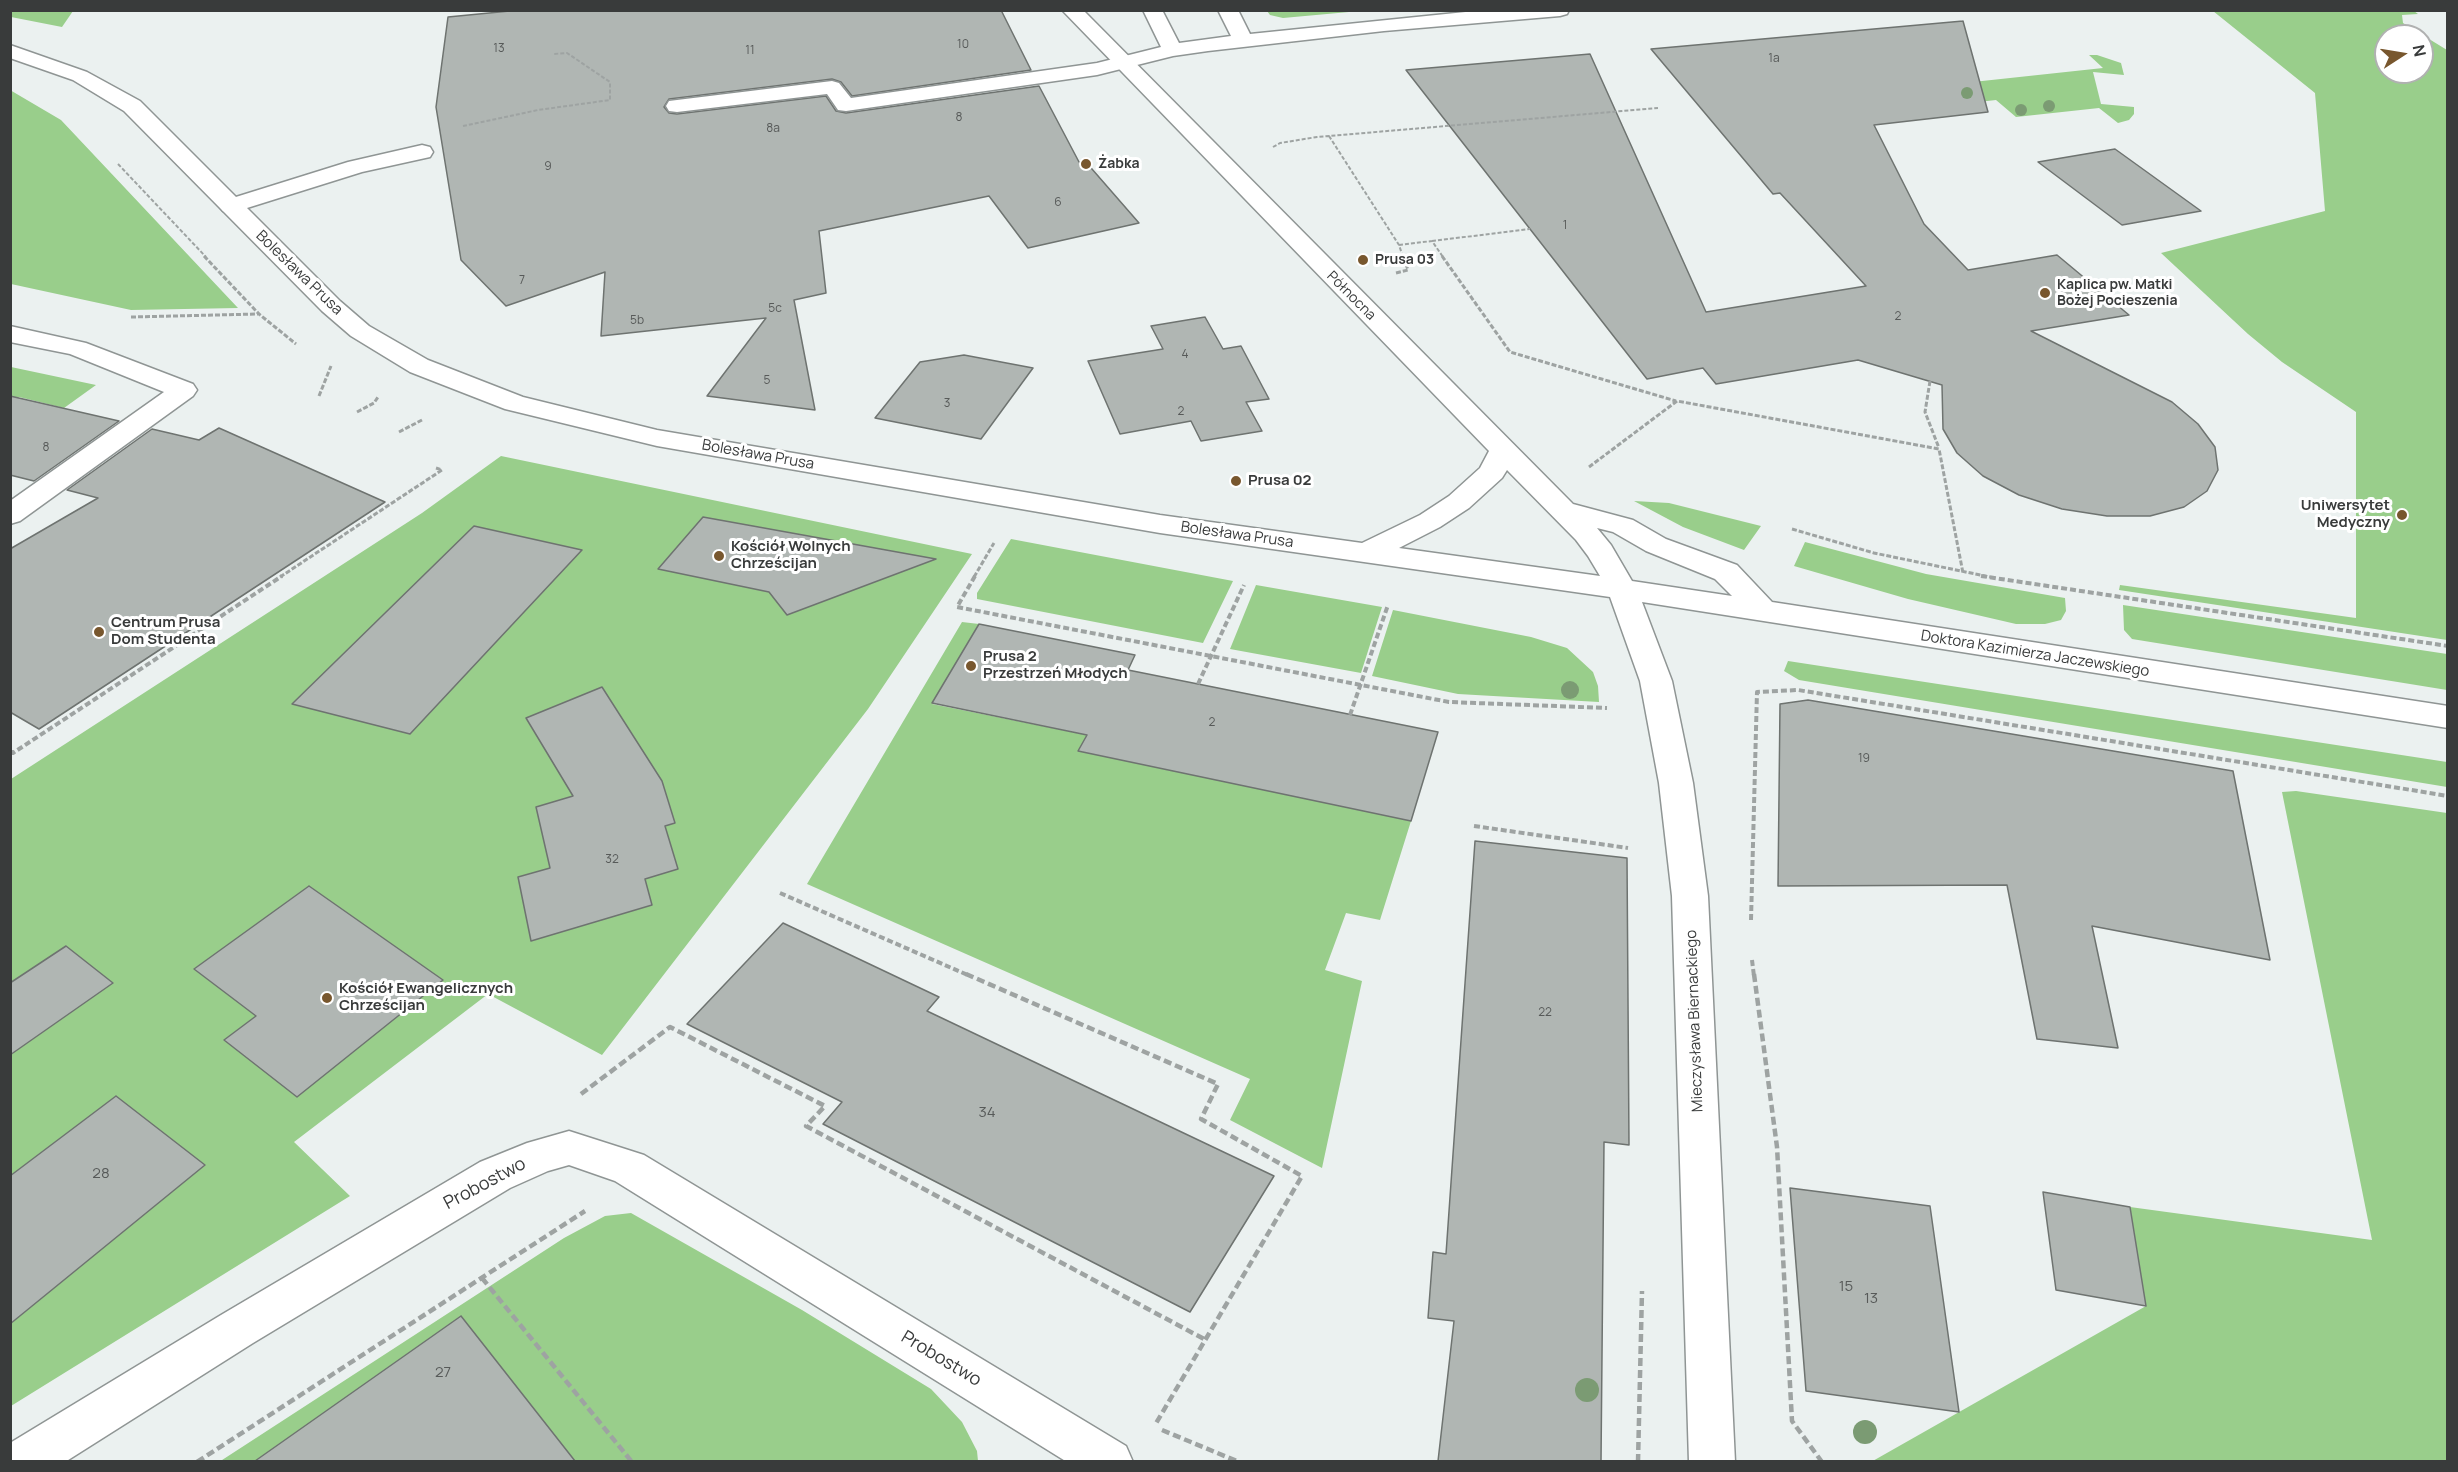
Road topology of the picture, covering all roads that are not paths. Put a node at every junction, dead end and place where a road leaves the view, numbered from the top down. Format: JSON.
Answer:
{"nodes":[{"id":1,"x":1071,"y":10,"type":"edge"},
{"id":2,"x":1152,"y":10,"type":"edge"},
{"id":3,"x":1228,"y":10,"type":"edge"},
{"id":4,"x":1560,"y":10,"type":"edge"},
{"id":5,"x":1243,"y":41,"type":"junction"},
{"id":6,"x":1173,"y":50,"type":"junction"},
{"id":7,"x":10,"y":51,"type":"edge"},
{"id":8,"x":1122,"y":62,"type":"junction"},
{"id":9,"x":677,"y":106,"type":"dead end"},
{"id":10,"x":422,"y":152,"type":"dead end"},
{"id":11,"x":231,"y":206,"type":"junction"},
{"id":12,"x":10,"y":334,"type":"edge"},
{"id":13,"x":1503,"y":450,"type":"junction"},
{"id":14,"x":1562,"y":510,"type":"junction"},
{"id":15,"x":10,"y":515,"type":"edge"},
{"id":16,"x":1366,"y":553,"type":"junction"},
{"id":17,"x":1622,"y":590,"type":"junction"},
{"id":18,"x":1764,"y":612,"type":"junction"},
{"id":19,"x":2448,"y":717,"type":"edge"},
{"id":20,"x":22,"y":1461,"type":"edge"},
{"id":21,"x":1110,"y":1461,"type":"edge"},
{"id":22,"x":1712,"y":1461,"type":"edge"}],
"edges":[{"from":1,"to":8,"type":"street","name":"Północna"},
{"from":2,"to":6,"type":"street"},
{"from":3,"to":5,"type":"street"},
{"from":4,"to":5,"type":"street"},
{"from":5,"to":6,"type":"street"},
{"from":6,"to":8,"type":"street"},
{"from":7,"to":11,"type":"street","name":"Bolesława Prusa"},
{"from":8,"to":9,"type":"street"},
{"from":8,"to":13,"type":"street","name":"Północna"},
{"from":10,"to":11,"type":"street"},
{"from":11,"to":16,"type":"street","name":"Bolesława Prusa"},
{"from":12,"to":15,"type":"street"},
{"from":13,"to":14,"type":"street","name":"Północna"},
{"from":13,"to":16,"type":"street"},
{"from":14,"to":17,"type":"street","name":"Północna"},
{"from":14,"to":18,"type":"street"},
{"from":16,"to":17,"type":"street","name":"Bolesława Prusa"},
{"from":17,"to":18,"type":"street","name":"Doktora Kazimierza Jaczewskiego"},
{"from":17,"to":22,"type":"street","name":"Mieczysława Biernackiego"},
{"from":18,"to":19,"type":"street","name":"Doktora Kazimierza Jaczewskiego"},
{"from":20,"to":21,"type":"street","name":"Probostwo"}]}
